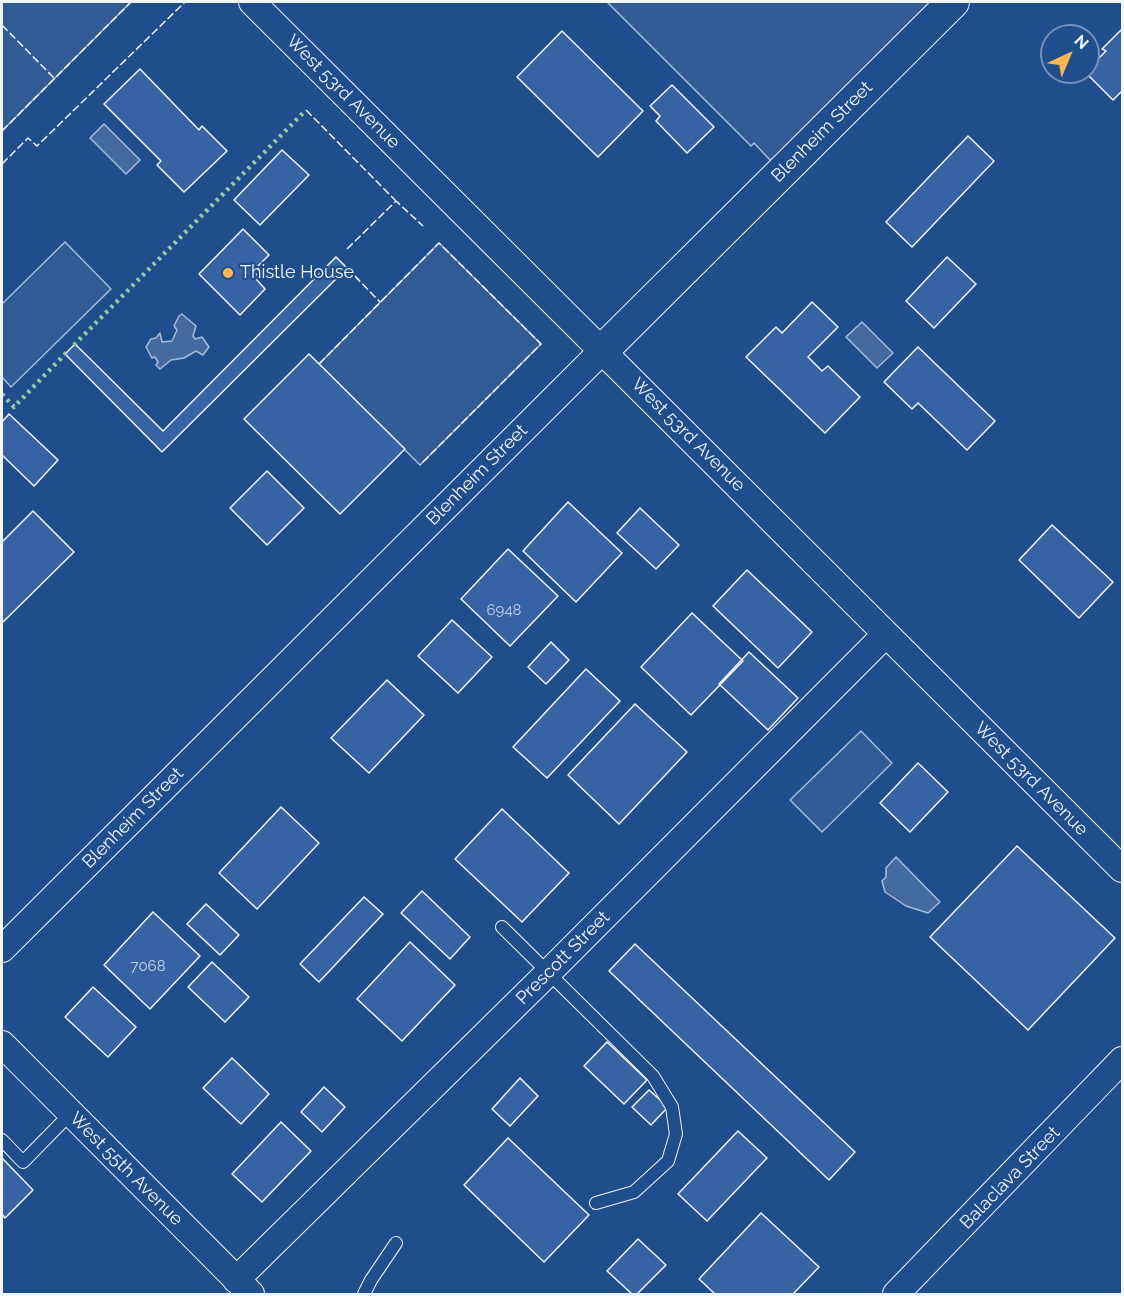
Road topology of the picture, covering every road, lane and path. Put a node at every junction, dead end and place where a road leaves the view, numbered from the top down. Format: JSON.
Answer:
{"nodes":[{"id":1,"x":252,"y":2,"type":"edge"},
{"id":2,"x":953,"y":2,"type":"edge"},
{"id":3,"x":603,"y":350,"type":"junction"},
{"id":4,"x":886,"y":634,"type":"junction"},
{"id":5,"x":1122,"y":869,"type":"edge"},
{"id":6,"x":502,"y":927,"type":"dead end"},
{"id":7,"x":2,"y":949,"type":"edge"},
{"id":8,"x":549,"y":972,"type":"junction"},
{"id":9,"x":2,"y":1044,"type":"edge"},
{"id":10,"x":1122,"y":1060,"type":"edge"},
{"id":11,"x":71,"y":1113,"type":"junction"},
{"id":12,"x":2,"y":1140,"type":"edge"},
{"id":13,"x":596,"y":1203,"type":"dead end"},
{"id":14,"x":396,"y":1243,"type":"dead end"},
{"id":15,"x":244,"y":1287,"type":"edge"},
{"id":16,"x":364,"y":1294,"type":"edge"},
{"id":17,"x":896,"y":1294,"type":"edge"}],
"edges":[{"from":1,"to":3,"type":"street","name":"West 53rd Avenue"},
{"from":2,"to":3,"type":"street","name":"Blenheim Street"},
{"from":3,"to":4,"type":"street","name":"West 53rd Avenue"},
{"from":3,"to":7,"type":"street","name":"Blenheim Street"},
{"from":4,"to":5,"type":"street","name":"West 53rd Avenue"},
{"from":4,"to":8,"type":"street","name":"Prescott Street"},
{"from":6,"to":8,"type":"lane"},
{"from":8,"to":13,"type":"lane"},
{"from":8,"to":15,"type":"street","name":"Prescott Street"},
{"from":9,"to":11,"type":"street","name":"West 55th Avenue"},
{"from":10,"to":17,"type":"street","name":"Balaclava Street"},
{"from":11,"to":12,"type":"lane"},
{"from":11,"to":15,"type":"street","name":"West 55th Avenue"},
{"from":14,"to":16,"type":"lane"}]}
